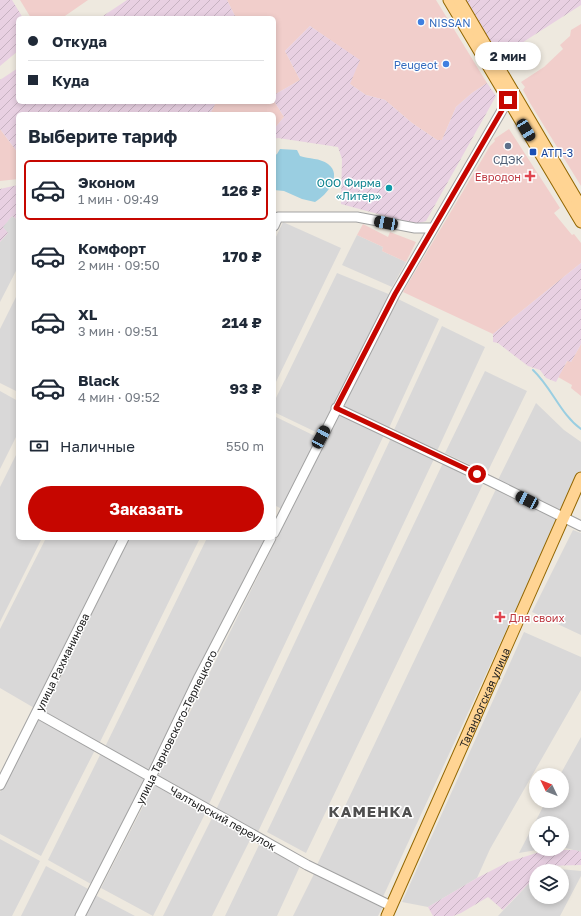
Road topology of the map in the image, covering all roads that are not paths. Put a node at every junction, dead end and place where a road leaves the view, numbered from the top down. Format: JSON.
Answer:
{"nodes":[{"id":1,"x":449,"y":0,"type":"edge"},
{"id":2,"x":459,"y":0,"type":"edge"},
{"id":3,"x":508,"y":100,"type":"junction"},
{"id":4,"x":581,"y":207,"type":"edge"},
{"id":5,"x":276,"y":221,"type":"edge"},
{"id":6,"x":581,"y":222,"type":"edge"},
{"id":7,"x":432,"y":228,"type":"junction"},
{"id":8,"x":336,"y":408,"type":"junction"},
{"id":9,"x":581,"y":478,"type":"edge"},
{"id":10,"x":564,"y":518,"type":"junction"},
{"id":11,"x":581,"y":526,"type":"edge"},
{"id":12,"x":276,"y":529,"type":"edge"},
{"id":13,"x":123,"y":540,"type":"edge"},
{"id":14,"x":270,"y":540,"type":"edge"},
{"id":15,"x":37,"y":713,"type":"junction"},
{"id":16,"x":151,"y":777,"type":"junction"},
{"id":17,"x":0,"y":785,"type":"edge"},
{"id":18,"x":389,"y":911,"type":"edge"},
{"id":19,"x":80,"y":916,"type":"edge"}],
"edges":[{"from":1,"to":3,"type":"main road"},
{"from":2,"to":4,"type":"main road"},
{"from":3,"to":6,"type":"main road"},
{"from":3,"to":7,"type":"street"},
{"from":5,"to":7,"type":"street"},
{"from":7,"to":8,"type":"street"},
{"from":8,"to":10,"type":"street"},
{"from":8,"to":12,"type":"street"},
{"from":9,"to":10,"type":"main road","name":"Таганрогская улица"},
{"from":10,"to":11,"type":"street"},
{"from":10,"to":18,"type":"main road","name":"Таганрогская улица"},
{"from":13,"to":15,"type":"street","name":"улица Рахманинова"},
{"from":14,"to":16,"type":"street","name":"улица Тарновского-Терлецкого"},
{"from":15,"to":16,"type":"street","name":"Чалтырский переулок"},
{"from":15,"to":17,"type":"street","name":"улица Рахманинова"},
{"from":16,"to":18,"type":"street","name":"Чалтырский переулок"},
{"from":16,"to":19,"type":"street","name":"улица Тарновского-Терлецкого"}]}
